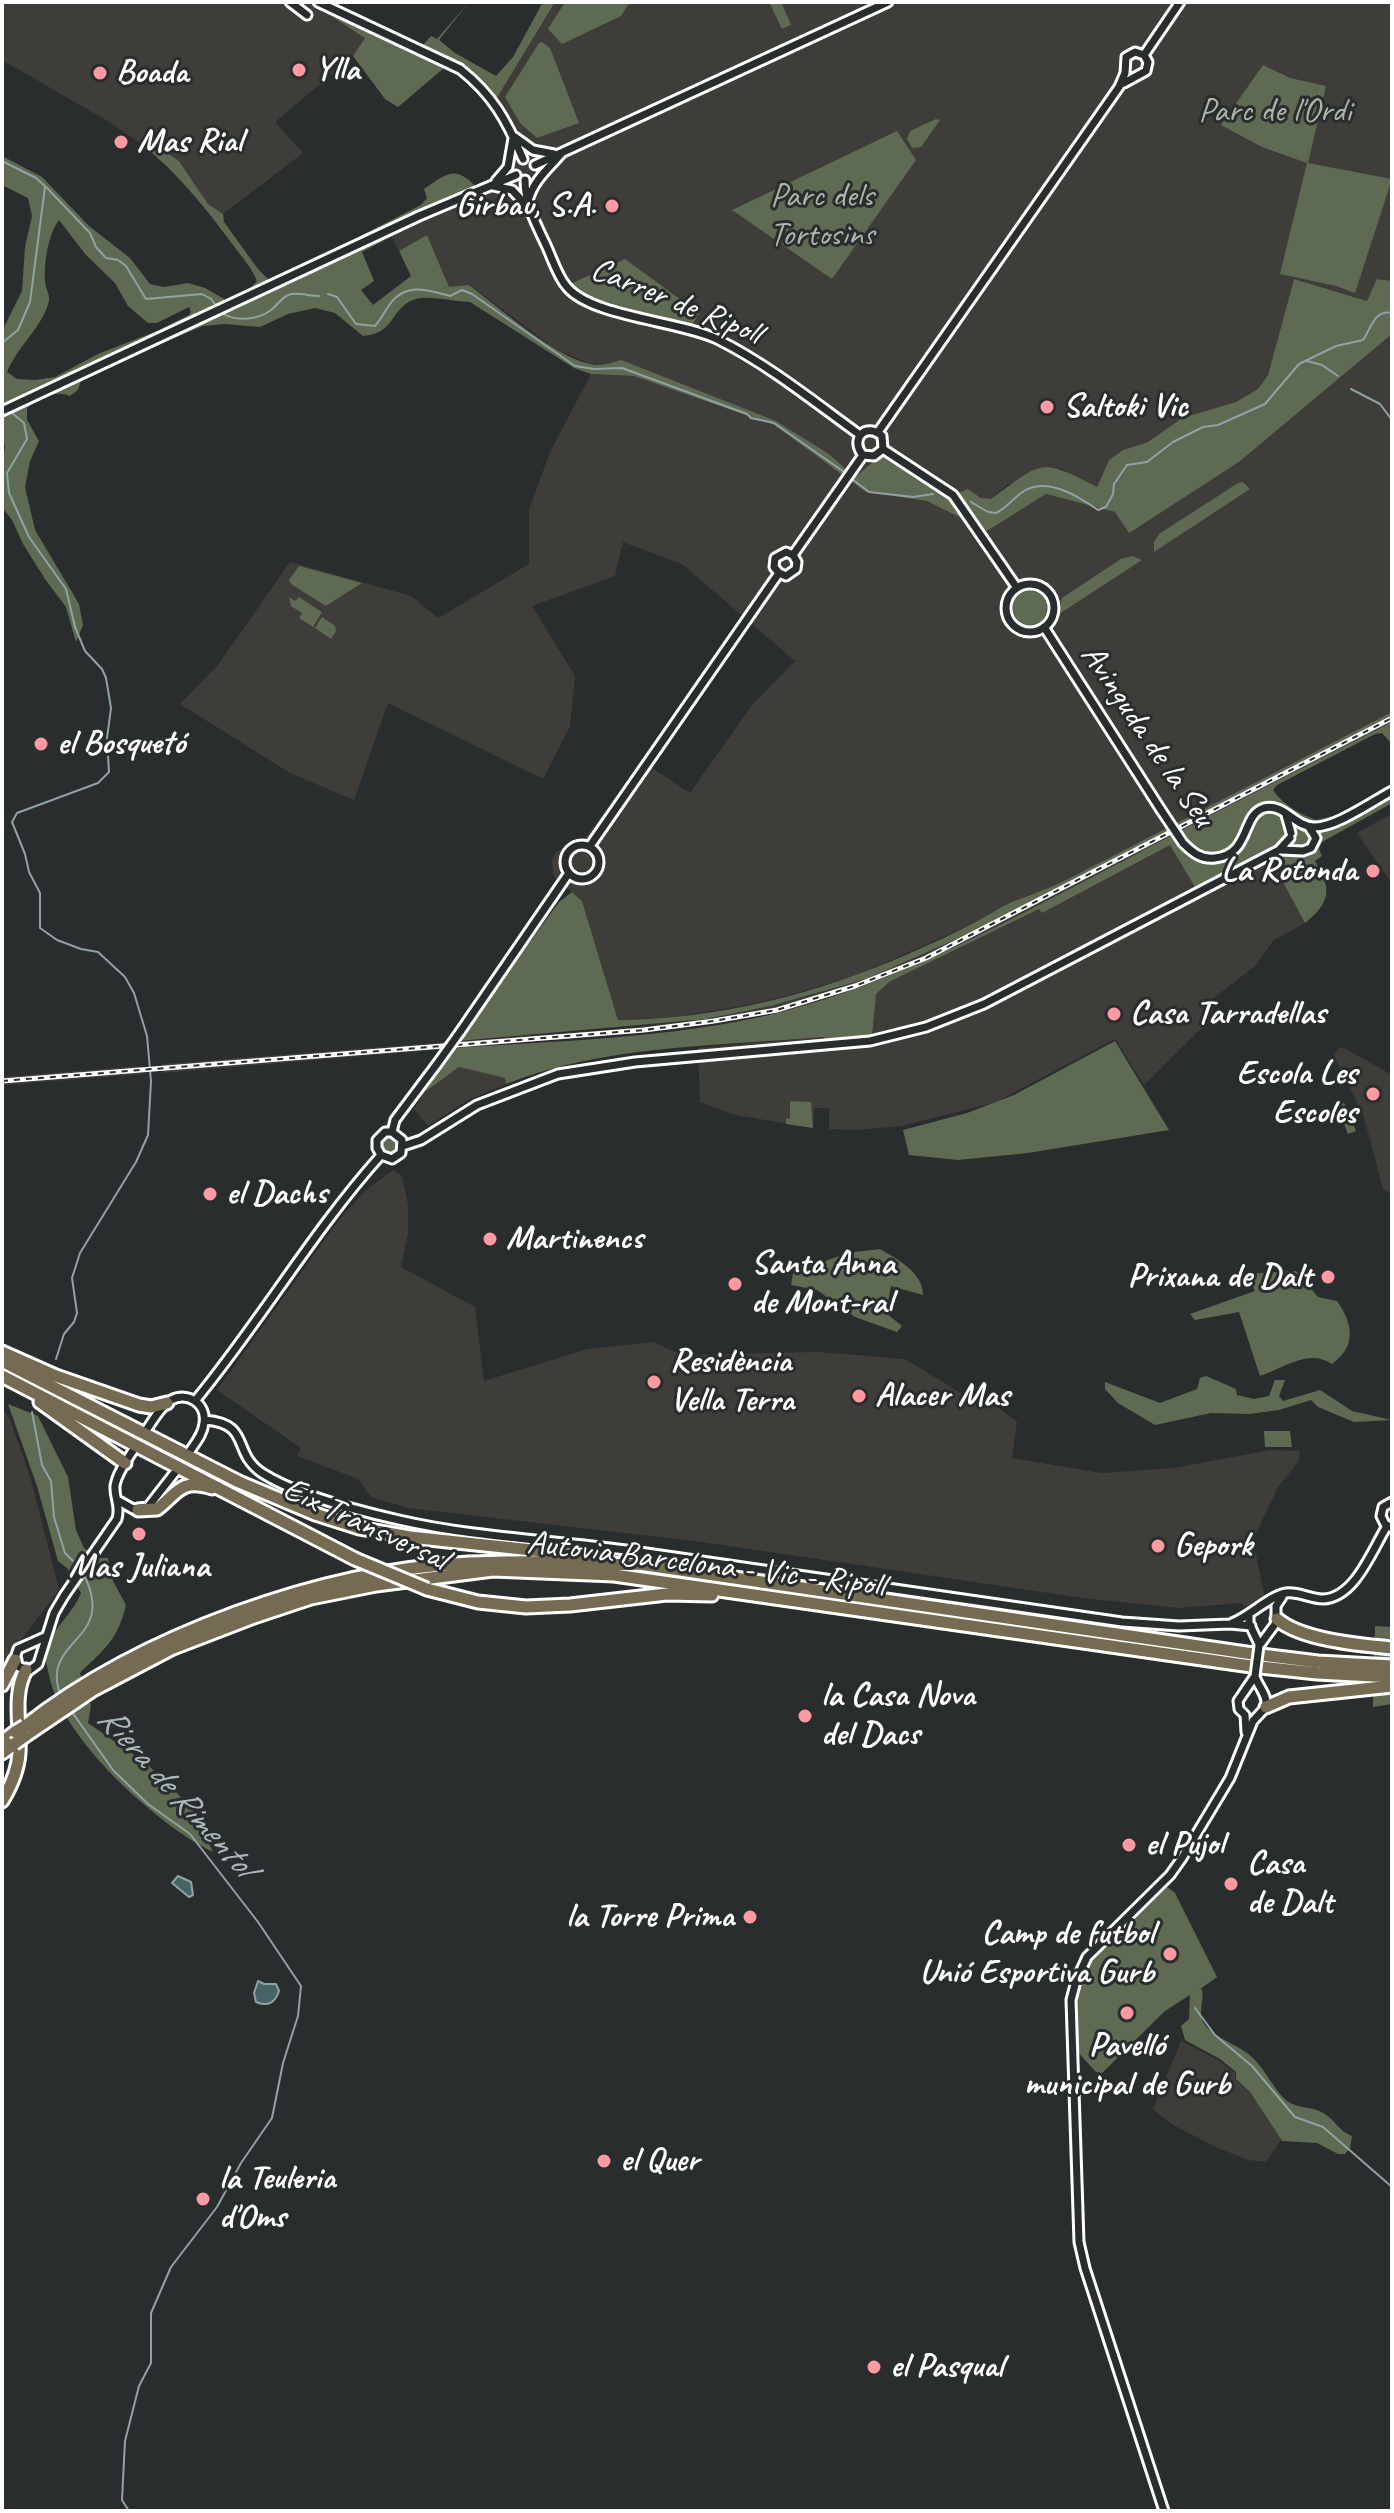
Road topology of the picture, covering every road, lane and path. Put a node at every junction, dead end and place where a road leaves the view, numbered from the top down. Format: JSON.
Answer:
{"nodes":[{"id":1,"x":290,"y":2,"type":"edge"},
{"id":2,"x":318,"y":2,"type":"edge"},
{"id":3,"x":888,"y":2,"type":"edge"},
{"id":4,"x":1180,"y":2,"type":"edge"},
{"id":5,"x":307,"y":15,"type":"dead end"},
{"id":6,"x":1144,"y":55,"type":"junction"},
{"id":7,"x":1125,"y":70,"type":"junction"},
{"id":8,"x":1138,"y":76,"type":"junction"},
{"id":9,"x":1119,"y":87,"type":"junction"},
{"id":10,"x":513,"y":136,"type":"junction"},
{"id":11,"x":560,"y":153,"type":"junction"},
{"id":12,"x":523,"y":159,"type":"junction"},
{"id":13,"x":535,"y":165,"type":"junction"},
{"id":14,"x":516,"y":175,"type":"junction"},
{"id":15,"x":525,"y":180,"type":"junction"},
{"id":16,"x":491,"y":186,"type":"junction"},
{"id":17,"x":529,"y":207,"type":"junction"},
{"id":18,"x":2,"y":411,"type":"edge"},
{"id":19,"x":878,"y":432,"type":"junction"},
{"id":20,"x":860,"y":435,"type":"junction"},
{"id":21,"x":883,"y":449,"type":"junction"},
{"id":22,"x":863,"y":455,"type":"junction"},
{"id":23,"x":793,"y":555,"type":"junction"},
{"id":24,"x":779,"y":573,"type":"junction"},
{"id":25,"x":1017,"y":588,"type":"junction"},
{"id":26,"x":1044,"y":627,"type":"junction"},
{"id":27,"x":1392,"y":791,"type":"edge"},
{"id":28,"x":1285,"y":813,"type":"junction"},
{"id":29,"x":1333,"y":823,"type":"junction"},
{"id":30,"x":1306,"y":826,"type":"junction"},
{"id":31,"x":1291,"y":835,"type":"junction"},
{"id":32,"x":1316,"y":840,"type":"junction"},
{"id":33,"x":590,"y":846,"type":"junction"},
{"id":34,"x":1296,"y":849,"type":"junction"},
{"id":35,"x":1279,"y":850,"type":"junction"},
{"id":36,"x":569,"y":873,"type":"junction"},
{"id":37,"x":392,"y":1132,"type":"junction"},
{"id":38,"x":403,"y":1146,"type":"junction"},
{"id":39,"x":381,"y":1155,"type":"junction"},
{"id":40,"x":2,"y":1352,"type":"edge"},
{"id":41,"x":2,"y":1361,"type":"edge"},
{"id":42,"x":2,"y":1377,"type":"edge"},
{"id":43,"x":195,"y":1401,"type":"junction"},
{"id":44,"x":167,"y":1403,"type":"junction"},
{"id":45,"x":205,"y":1420,"type":"junction"},
{"id":46,"x":147,"y":1429,"type":"dead end"},
{"id":47,"x":134,"y":1449,"type":"dead end"},
{"id":48,"x":190,"y":1451,"type":"dead end"},
{"id":49,"x":125,"y":1463,"type":"junction"},
{"id":50,"x":176,"y":1471,"type":"dead end"},
{"id":51,"x":119,"y":1501,"type":"junction"},
{"id":52,"x":1392,"y":1502,"type":"edge"},
{"id":53,"x":258,"y":1507,"type":"junction"},
{"id":54,"x":135,"y":1509,"type":"junction"},
{"id":55,"x":117,"y":1519,"type":"junction"},
{"id":56,"x":1389,"y":1527,"type":"edge"},
{"id":57,"x":639,"y":1564,"type":"junction"},
{"id":58,"x":734,"y":1592,"type":"junction"},
{"id":59,"x":1284,"y":1593,"type":"junction"},
{"id":60,"x":1264,"y":1605,"type":"junction"},
{"id":61,"x":1249,"y":1614,"type":"junction"},
{"id":62,"x":1276,"y":1616,"type":"junction"},
{"id":63,"x":1230,"y":1624,"type":"junction"},
{"id":64,"x":1252,"y":1628,"type":"junction"},
{"id":65,"x":1267,"y":1632,"type":"junction"},
{"id":66,"x":45,"y":1637,"type":"junction"},
{"id":67,"x":30,"y":1645,"type":"junction"},
{"id":68,"x":1259,"y":1646,"type":"junction"},
{"id":69,"x":1392,"y":1648,"type":"edge"},
{"id":70,"x":40,"y":1655,"type":"junction"},
{"id":71,"x":15,"y":1660,"type":"junction"},
{"id":72,"x":1392,"y":1666,"type":"edge"},
{"id":73,"x":26,"y":1670,"type":"junction"},
{"id":74,"x":1255,"y":1676,"type":"junction"},
{"id":75,"x":1392,"y":1677,"type":"edge"},
{"id":76,"x":2,"y":1685,"type":"edge"},
{"id":77,"x":91,"y":1686,"type":"junction"},
{"id":78,"x":1392,"y":1686,"type":"edge"},
{"id":79,"x":1248,"y":1689,"type":"junction"},
{"id":80,"x":1261,"y":1691,"type":"junction"},
{"id":81,"x":1263,"y":1711,"type":"junction"},
{"id":82,"x":1245,"y":1715,"type":"junction"},
{"id":83,"x":16,"y":1736,"type":"edge"},
{"id":84,"x":1246,"y":1736,"type":"junction"},
{"id":85,"x":2,"y":1753,"type":"edge"},
{"id":86,"x":2,"y":1801,"type":"edge"},
{"id":87,"x":1164,"y":2511,"type":"edge"}],
"edges":[{"from":1,"to":5,"type":"street"},
{"from":2,"to":10,"type":"street"},
{"from":3,"to":11,"type":"street"},
{"from":4,"to":6,"type":"street"},
{"from":6,"to":7,"type":"street"},
{"from":6,"to":8,"type":"street"},
{"from":7,"to":8,"type":"street"},
{"from":7,"to":9,"type":"street"},
{"from":8,"to":9,"type":"street"},
{"from":9,"to":19,"type":"street"},
{"from":10,"to":11,"type":"street"},
{"from":10,"to":12,"type":"street"},
{"from":10,"to":16,"type":"street"},
{"from":11,"to":13,"type":"street"},
{"from":11,"to":17,"type":"street"},
{"from":12,"to":13,"type":"street"},
{"from":12,"to":14,"type":"street"},
{"from":13,"to":15,"type":"street"},
{"from":14,"to":15,"type":"street"},
{"from":14,"to":16,"type":"street"},
{"from":15,"to":17,"type":"street","name":"Carrer de Ripoll"},
{"from":16,"to":17,"type":"street"},
{"from":16,"to":18,"type":"street"},
{"from":17,"to":20,"type":"street","name":"Carrer de Ripoll"},
{"from":19,"to":20,"type":"street"},
{"from":19,"to":21,"type":"street"},
{"from":20,"to":22,"type":"street"},
{"from":21,"to":22,"type":"street"},
{"from":21,"to":25,"type":"street"},
{"from":22,"to":23,"type":"street"},
{"from":23,"to":24,"type":"street"},
{"from":23,"to":24,"type":"street"},
{"from":24,"to":33,"type":"street"},
{"from":25,"to":26,"type":"street"},
{"from":25,"to":26,"type":"street"},
{"from":26,"to":28,"type":"street","name":"Avinguda de la Seu","bridge":true},
{"from":27,"to":29,"type":"street"},
{"from":28,"to":30,"type":"street"},
{"from":28,"to":31,"type":"street"},
{"from":29,"to":30,"type":"street"},
{"from":29,"to":32,"type":"street"},
{"from":30,"to":31,"type":"street"},
{"from":30,"to":32,"type":"street"},
{"from":31,"to":34,"type":"street"},
{"from":31,"to":35,"type":"street"},
{"from":32,"to":34,"type":"street"},
{"from":33,"to":36,"type":"street"},
{"from":33,"to":36,"type":"street"},
{"from":34,"to":35,"type":"street"},
{"from":35,"to":38,"type":"street"},
{"from":36,"to":37,"type":"street","bridge":true},
{"from":37,"to":38,"type":"street"},
{"from":37,"to":39,"type":"street"},
{"from":38,"to":39,"type":"street"},
{"from":39,"to":43,"type":"street"},
{"from":40,"to":44,"type":"highway"},
{"from":41,"to":57,"type":"highway","name":"Eix Transversal"},
{"from":42,"to":49,"type":"highway"},
{"from":42,"to":53,"type":"highway","name":"Eix Transversal"},
{"from":43,"to":44,"type":"street"},
{"from":43,"to":45,"type":"street"},
{"from":44,"to":46,"type":"street"},
{"from":45,"to":48,"type":"street"},
{"from":45,"to":63,"type":"street"},
{"from":47,"to":49,"type":"street"},
{"from":49,"to":51,"type":"street"},
{"from":50,"to":54,"type":"street"},
{"from":51,"to":54,"type":"street"},
{"from":51,"to":55,"type":"street"},
{"from":52,"to":56,"type":"street"},
{"from":53,"to":54,"type":"highway"},
{"from":53,"to":58,"type":"highway","name":"Eix Transversal","bridge":true},
{"from":54,"to":55,"type":"street"},
{"from":55,"to":66,"type":"street"},
{"from":56,"to":59,"type":"street"},
{"from":57,"to":72,"type":"highway","name":"Autovia Barcelona - Vic - Ripoll"},
{"from":57,"to":77,"type":"highway","name":"Autovia Barcelona - Vic - Ripoll"},
{"from":58,"to":75,"type":"highway","name":"Autovia Barcelona - Vic - Ripoll"},
{"from":58,"to":77,"type":"highway","name":"Autovia Barcelona - Vic - Ripoll"},
{"from":59,"to":60,"type":"street"},
{"from":59,"to":62,"type":"street"},
{"from":60,"to":61,"type":"street"},
{"from":60,"to":62,"type":"street"},
{"from":61,"to":63,"type":"street"},
{"from":61,"to":64,"type":"street"},
{"from":62,"to":65,"type":"street"},
{"from":62,"to":69,"type":"highway"},
{"from":63,"to":64,"type":"street"},
{"from":64,"to":65,"type":"street"},
{"from":64,"to":68,"type":"street"},
{"from":65,"to":68,"type":"street"},
{"from":66,"to":67,"type":"street"},
{"from":66,"to":70,"type":"street"},
{"from":67,"to":70,"type":"street"},
{"from":67,"to":71,"type":"street"},
{"from":68,"to":74,"type":"street","bridge":true},
{"from":70,"to":73,"type":"street"},
{"from":71,"to":73,"type":"street"},
{"from":71,"to":76,"type":"highway"},
{"from":73,"to":86,"type":"highway"},
{"from":74,"to":79,"type":"street"},
{"from":74,"to":80,"type":"street"},
{"from":77,"to":83,"type":"highway","name":"Autovia Barcelona - Vic - Ripoll"},
{"from":78,"to":81,"type":"highway"},
{"from":79,"to":80,"type":"street"},
{"from":79,"to":82,"type":"street"},
{"from":80,"to":81,"type":"street"},
{"from":81,"to":82,"type":"street"},
{"from":81,"to":84,"type":"street"},
{"from":82,"to":84,"type":"street"},
{"from":83,"to":85,"type":"highway","name":"Autovia Barcelona - Vic - Ripoll"},
{"from":84,"to":87,"type":"street"}]}
